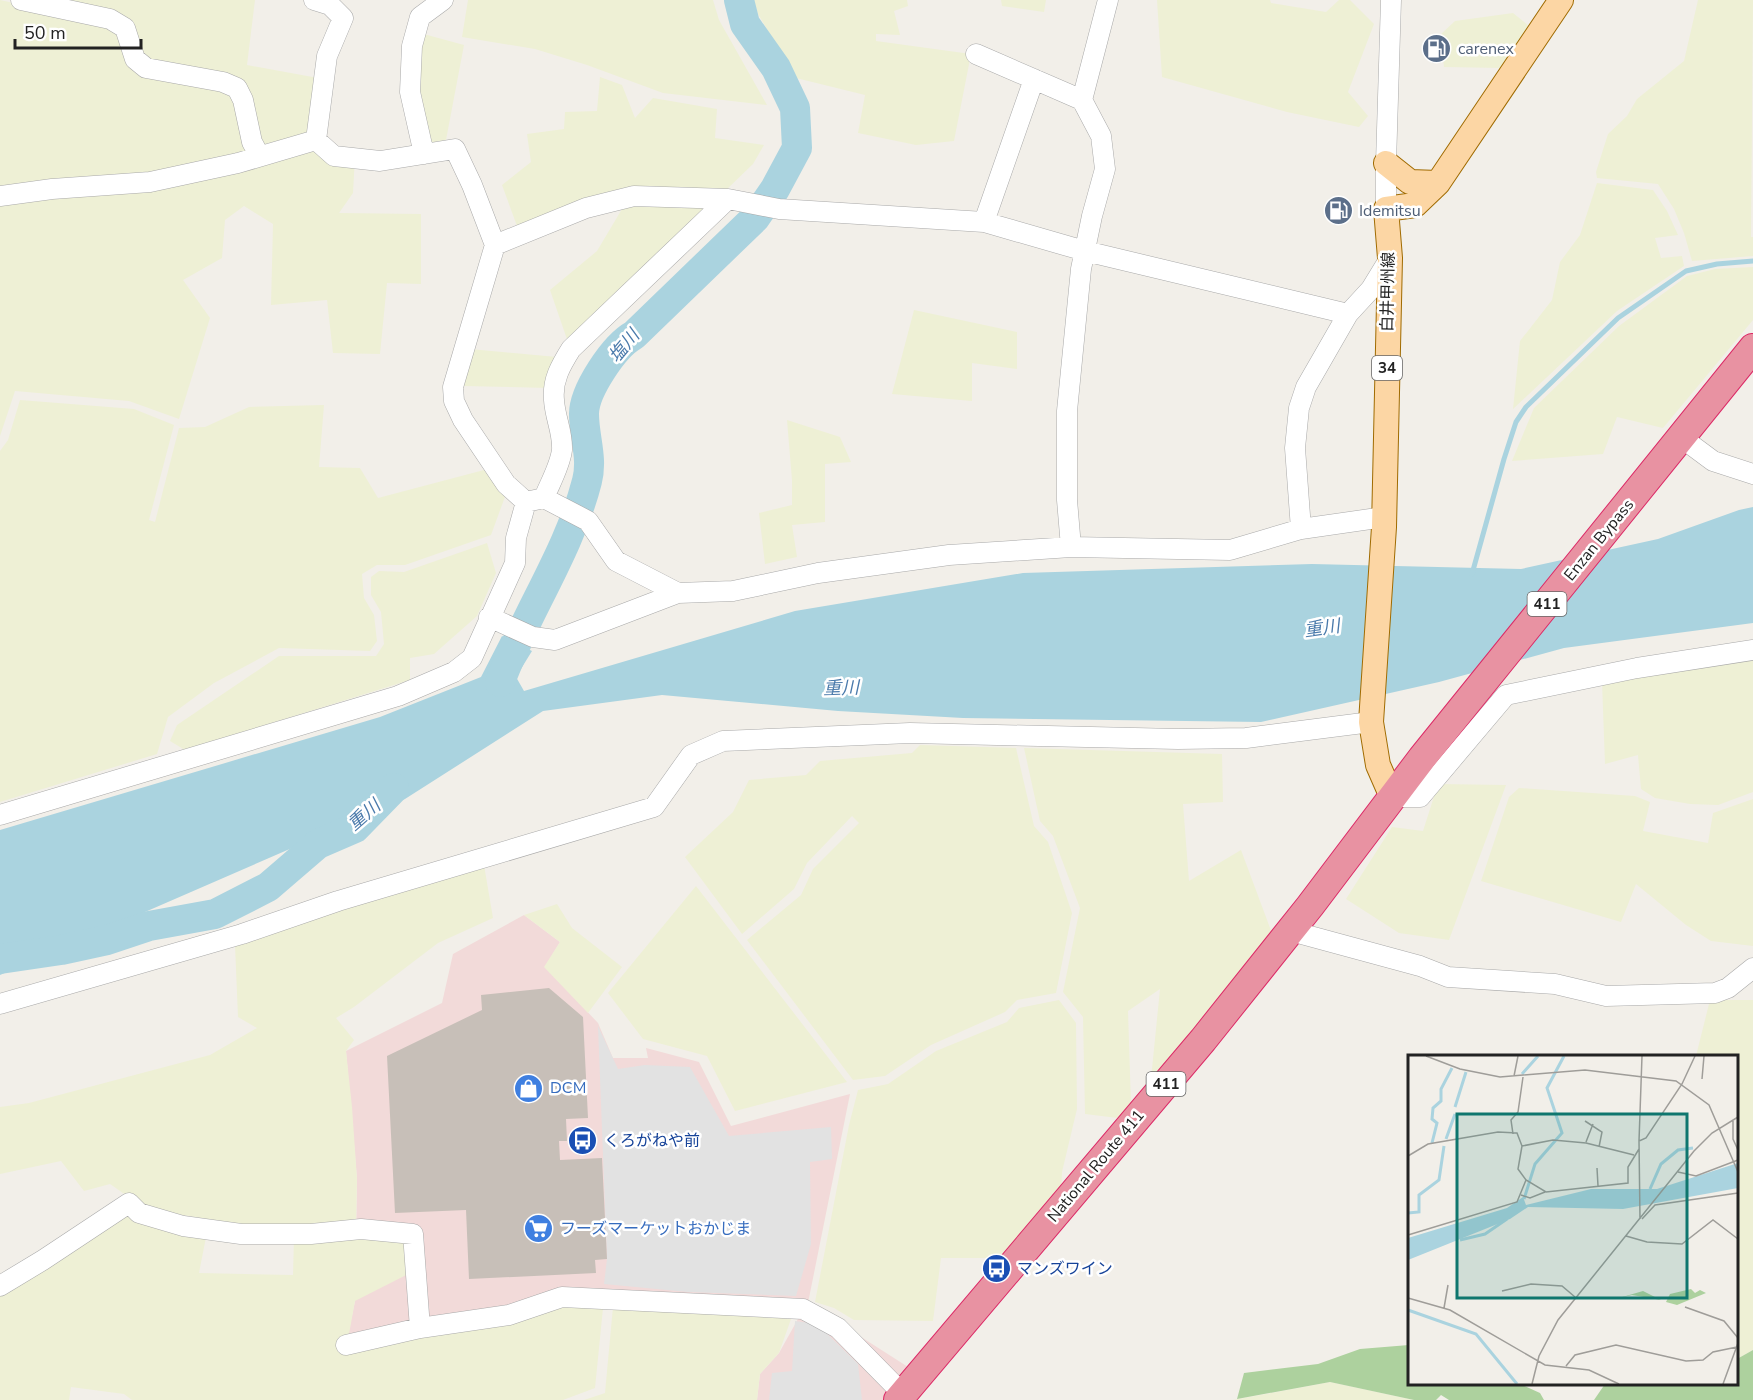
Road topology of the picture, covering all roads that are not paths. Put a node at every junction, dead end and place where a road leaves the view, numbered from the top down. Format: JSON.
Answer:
{"nodes":[{"id":1,"x":21,"y":0,"type":"edge"},
{"id":2,"x":314,"y":0,"type":"edge"},
{"id":3,"x":443,"y":0,"type":"edge"},
{"id":4,"x":1108,"y":0,"type":"edge"},
{"id":5,"x":1391,"y":0,"type":"edge"},
{"id":6,"x":1561,"y":0,"type":"edge"},
{"id":7,"x":976,"y":54,"type":"dead end"},
{"id":8,"x":1034,"y":79,"type":"junction"},
{"id":9,"x":1082,"y":100,"type":"junction"},
{"id":10,"x":316,"y":140,"type":"junction"},
{"id":11,"x":423,"y":154,"type":"junction"},
{"id":12,"x":259,"y":155,"type":"junction"},
{"id":13,"x":1386,"y":163,"type":"junction"},
{"id":14,"x":1438,"y":183,"type":"junction"},
{"id":15,"x":0,"y":196,"type":"edge"},
{"id":16,"x":728,"y":199,"type":"junction"},
{"id":17,"x":1386,"y":209,"type":"junction"},
{"id":18,"x":984,"y":222,"type":"junction"},
{"id":19,"x":495,"y":245,"type":"junction"},
{"id":20,"x":1085,"y":251,"type":"junction"},
{"id":21,"x":1390,"y":258,"type":"junction"},
{"id":22,"x":1348,"y":314,"type":"junction"},
{"id":23,"x":1753,"y":348,"type":"edge"},
{"id":24,"x":1676,"y":445,"type":"junction"},
{"id":25,"x":1753,"y":474,"type":"edge"},
{"id":26,"x":535,"y":500,"type":"junction"},
{"id":27,"x":1384,"y":522,"type":"junction"},
{"id":28,"x":1300,"y":529,"type":"junction"},
{"id":29,"x":1071,"y":548,"type":"junction"},
{"id":30,"x":678,"y":593,"type":"junction"},
{"id":31,"x":489,"y":617,"type":"junction"},
{"id":32,"x":1753,"y":650,"type":"edge"},
{"id":33,"x":1371,"y":722,"type":"junction"},
{"id":34,"x":1422,"y":758,"type":"joint"},
{"id":35,"x":1392,"y":797,"type":"junction"},
{"id":36,"x":0,"y":815,"type":"edge"},
{"id":37,"x":1290,"y":931,"type":"junction"},
{"id":38,"x":1753,"y":968,"type":"edge"},
{"id":39,"x":0,"y":1004,"type":"edge"},
{"id":40,"x":0,"y":1286,"type":"edge"},
{"id":41,"x":420,"y":1328,"type":"junction"},
{"id":42,"x":346,"y":1345,"type":"dead end"},
{"id":43,"x":900,"y":1397,"type":"edge"}],
"edges":[{"from":1,"to":12,"type":"street"},
{"from":2,"to":10,"type":"street"},
{"from":3,"to":11,"type":"street"},
{"from":4,"to":9,"type":"street"},
{"from":5,"to":13,"type":"street"},
{"from":6,"to":14,"type":"main road"},
{"from":7,"to":8,"type":"street"},
{"from":8,"to":9,"type":"street"},
{"from":8,"to":18,"type":"street"},
{"from":9,"to":20,"type":"street"},
{"from":10,"to":11,"type":"street"},
{"from":10,"to":12,"type":"street"},
{"from":11,"to":19,"type":"street"},
{"from":12,"to":15,"type":"street"},
{"from":13,"to":14,"type":"main road"},
{"from":13,"to":17,"type":"street"},
{"from":14,"to":17,"type":"main road"},
{"from":16,"to":18,"type":"street"},
{"from":16,"to":19,"type":"street"},
{"from":16,"to":26,"type":"street"},
{"from":17,"to":21,"type":"main road","name":"白井甲州線","number":"34"},
{"from":18,"to":20,"type":"street"},
{"from":19,"to":26,"type":"street"},
{"from":20,"to":22,"type":"street"},
{"from":20,"to":29,"type":"street"},
{"from":21,"to":22,"type":"street"},
{"from":21,"to":27,"type":"main road","name":"白井甲州線","number":"34"},
{"from":22,"to":28,"type":"street"},
{"from":23,"to":24,"type":"highway","name":"Enzan Bypass","number":"411"},
{"from":24,"to":25,"type":"street"},
{"from":24,"to":34,"type":"highway","name":"Enzan Bypass","number":"411"},
{"from":26,"to":30,"type":"street"},
{"from":26,"to":31,"type":"street"},
{"from":27,"to":28,"type":"street"},
{"from":27,"to":33,"type":"main road","name":"白井甲州線","number":"34"},
{"from":28,"to":29,"type":"street"},
{"from":29,"to":30,"type":"street"},
{"from":30,"to":31,"type":"street"},
{"from":31,"to":36,"type":"street"},
{"from":32,"to":35,"type":"street"},
{"from":33,"to":35,"type":"main road","name":"白井甲州線","number":"34"},
{"from":33,"to":39,"type":"street"},
{"from":34,"to":35,"type":"highway","name":"National Route 411","number":"411"},
{"from":35,"to":37,"type":"highway","name":"National Route 411","number":"411"},
{"from":37,"to":38,"type":"street"},
{"from":37,"to":43,"type":"highway","name":"National Route 411","number":"411"},
{"from":40,"to":41,"type":"street"},
{"from":41,"to":42,"type":"street"},
{"from":41,"to":43,"type":"street"}]}
